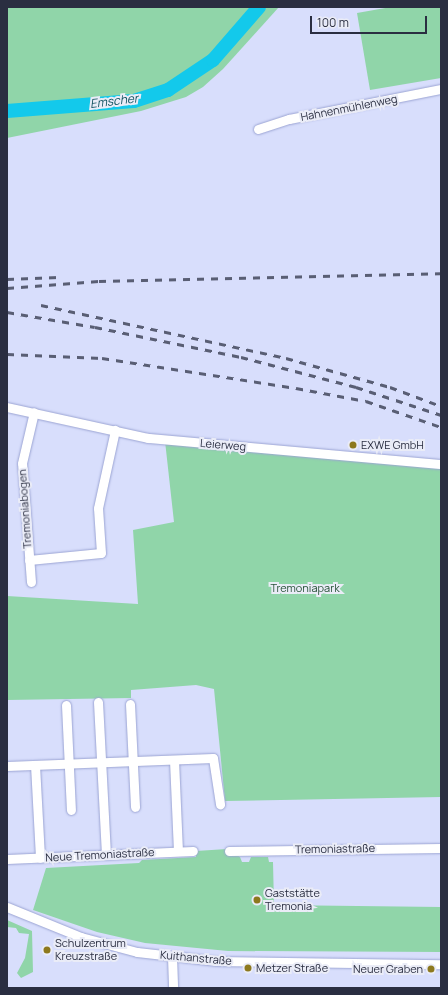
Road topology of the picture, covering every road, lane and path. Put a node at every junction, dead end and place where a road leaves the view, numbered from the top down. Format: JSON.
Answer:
{"nodes":[{"id":1,"x":441,"y":89,"type":"edge"},
{"id":2,"x":258,"y":129,"type":"dead end"},
{"id":3,"x":7,"y":407,"type":"edge"},
{"id":4,"x":34,"y":412,"type":"junction"},
{"id":5,"x":116,"y":430,"type":"junction"},
{"id":6,"x":441,"y":464,"type":"edge"},
{"id":7,"x":29,"y":560,"type":"junction"},
{"id":8,"x":31,"y":582,"type":"dead end"},
{"id":9,"x":98,"y":702,"type":"dead end"},
{"id":10,"x":130,"y":704,"type":"dead end"},
{"id":11,"x":66,"y":705,"type":"dead end"},
{"id":12,"x":174,"y":760,"type":"junction"},
{"id":13,"x":132,"y":761,"type":"junction"},
{"id":14,"x":101,"y":762,"type":"junction"},
{"id":15,"x":68,"y":764,"type":"junction"},
{"id":16,"x":35,"y":765,"type":"junction"},
{"id":17,"x":7,"y":766,"type":"edge"},
{"id":18,"x":220,"y":804,"type":"dead end"},
{"id":19,"x":135,"y":807,"type":"dead end"},
{"id":20,"x":71,"y":810,"type":"dead end"},
{"id":21,"x":441,"y":848,"type":"edge"},
{"id":22,"x":178,"y":851,"type":"junction"},
{"id":23,"x":193,"y":851,"type":"dead end"},
{"id":24,"x":229,"y":851,"type":"dead end"},
{"id":25,"x":106,"y":855,"type":"junction"},
{"id":26,"x":40,"y":858,"type":"junction"},
{"id":27,"x":7,"y":859,"type":"edge"},
{"id":28,"x":7,"y":907,"type":"edge"},
{"id":29,"x":172,"y":956,"type":"junction"},
{"id":30,"x":441,"y":964,"type":"edge"},
{"id":31,"x":173,"y":988,"type":"edge"}],
"edges":[{"from":1,"to":2,"type":"street","name":"Hahnenmühlenweg"},
{"from":3,"to":4,"type":"street","name":"Leierweg"},
{"from":4,"to":5,"type":"street","name":"Leierweg"},
{"from":4,"to":7,"type":"street","name":"Tremoniabogen"},
{"from":5,"to":6,"type":"street","name":"Leierweg"},
{"from":5,"to":7,"type":"street","name":"Tremoniabogen"},
{"from":7,"to":8,"type":"street","name":"Tremoniabogen"},
{"from":9,"to":14,"type":"street"},
{"from":10,"to":13,"type":"street"},
{"from":11,"to":15,"type":"street"},
{"from":12,"to":13,"type":"street"},
{"from":12,"to":18,"type":"street"},
{"from":12,"to":22,"type":"street"},
{"from":13,"to":14,"type":"street"},
{"from":13,"to":19,"type":"street"},
{"from":14,"to":15,"type":"street"},
{"from":14,"to":25,"type":"street"},
{"from":15,"to":16,"type":"street"},
{"from":15,"to":20,"type":"street"},
{"from":16,"to":17,"type":"street"},
{"from":16,"to":26,"type":"street"},
{"from":21,"to":24,"type":"street","name":"Tremoniastraße"},
{"from":22,"to":23,"type":"street","name":"Neue Tremoniastraße"},
{"from":22,"to":25,"type":"street","name":"Neue Tremoniastraße"},
{"from":25,"to":26,"type":"street","name":"Neue Tremoniastraße"},
{"from":26,"to":27,"type":"street","name":"Neue Tremoniastraße"},
{"from":28,"to":29,"type":"street","name":"Kuithanstraße"},
{"from":29,"to":30,"type":"street","name":"Kuithanstraße"},
{"from":29,"to":31,"type":"street"}]}
